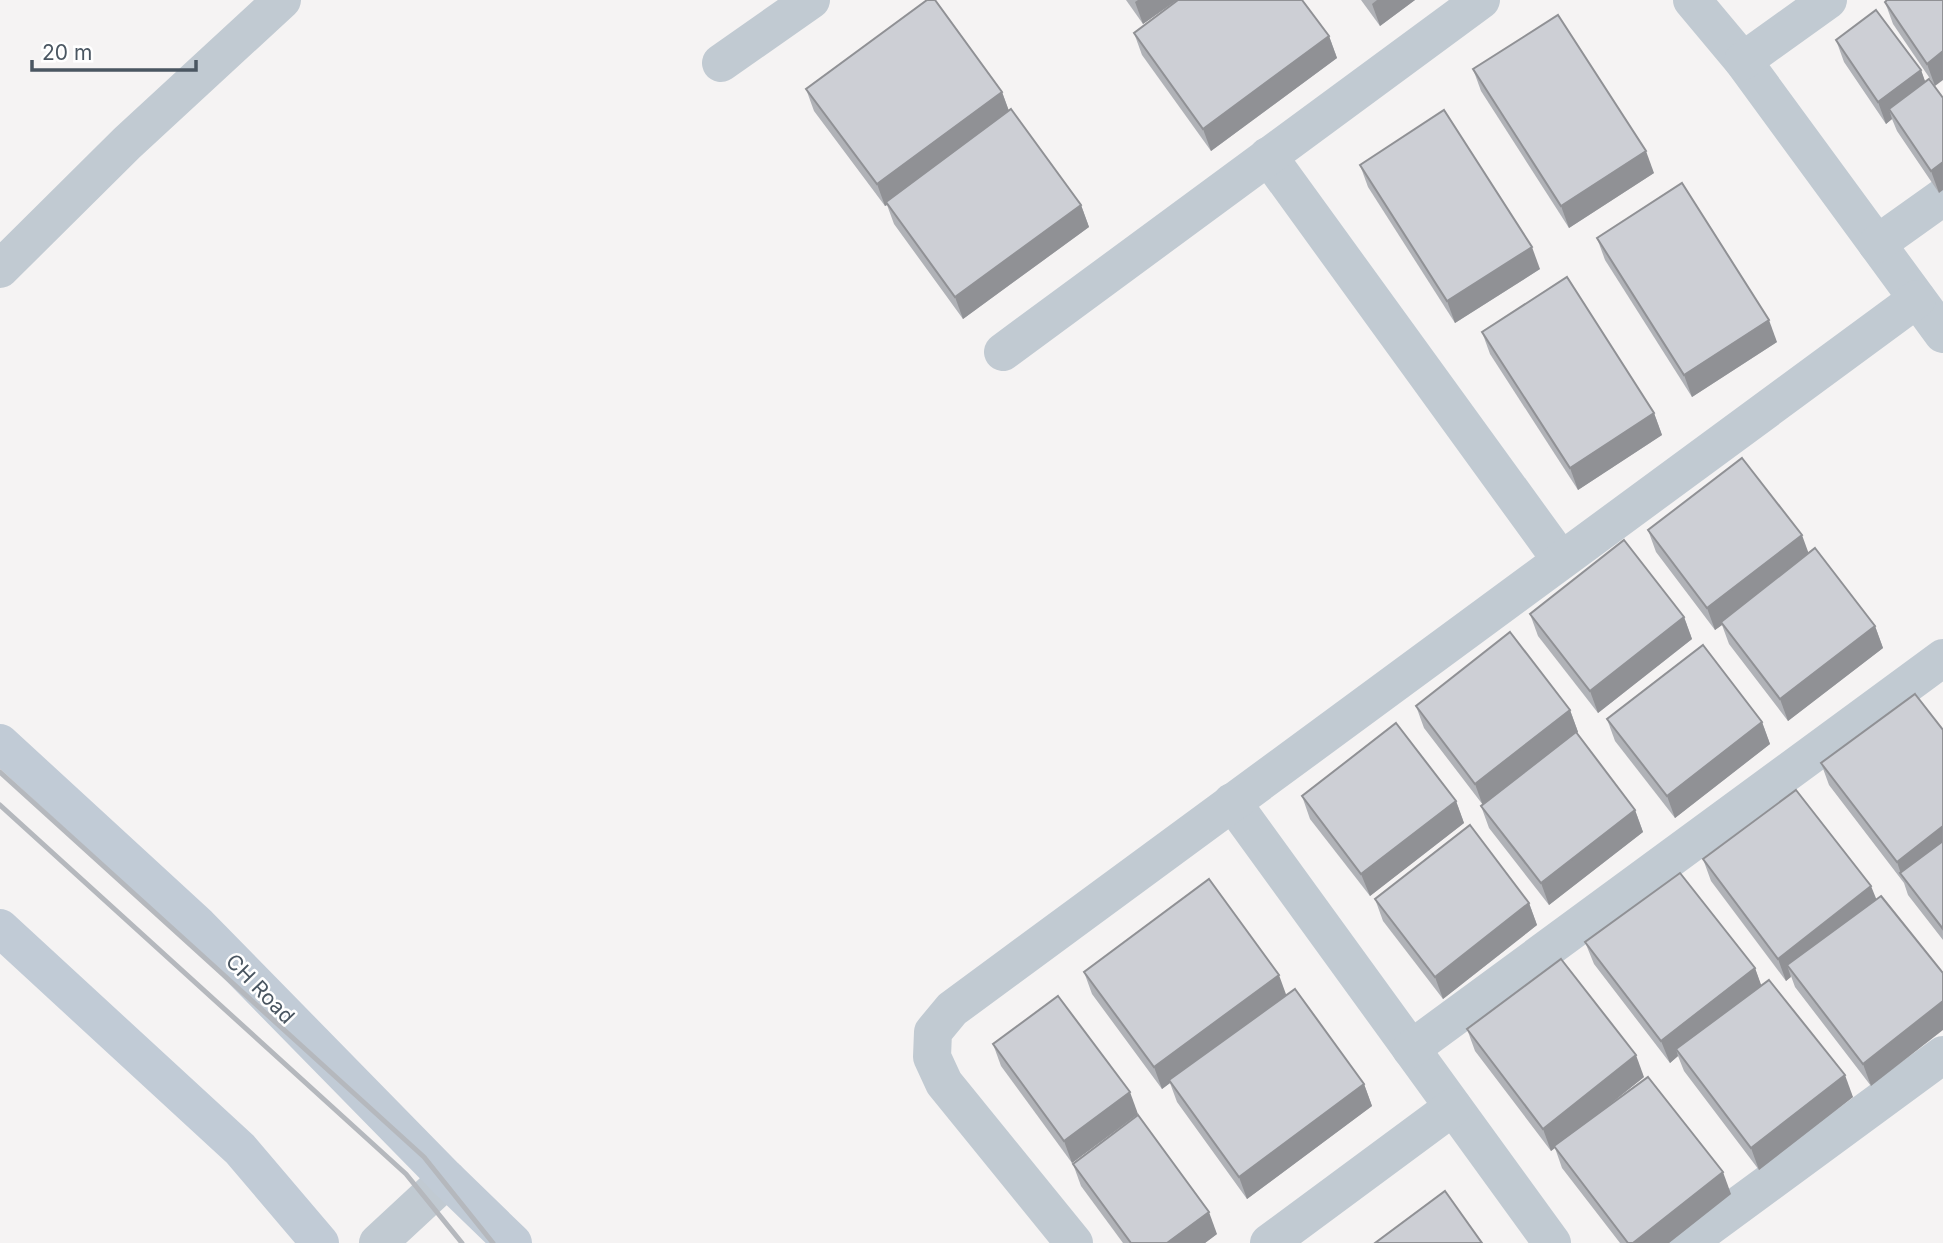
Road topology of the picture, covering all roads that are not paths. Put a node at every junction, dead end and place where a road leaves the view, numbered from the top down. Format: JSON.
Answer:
{"nodes":[{"id":1,"x":282,"y":0,"type":"edge"},
{"id":2,"x":811,"y":0,"type":"edge"},
{"id":3,"x":1481,"y":0,"type":"edge"},
{"id":4,"x":1692,"y":0,"type":"edge"},
{"id":5,"x":1828,"y":0,"type":"edge"},
{"id":6,"x":1743,"y":61,"type":"junction"},
{"id":7,"x":720,"y":62,"type":"dead end"},
{"id":8,"x":1268,"y":156,"type":"junction"},
{"id":9,"x":1943,"y":197,"type":"edge"},
{"id":10,"x":1877,"y":244,"type":"junction"},
{"id":11,"x":0,"y":269,"type":"edge"},
{"id":12,"x":1917,"y":299,"type":"junction"},
{"id":13,"x":1943,"y":334,"type":"edge"},
{"id":14,"x":1003,"y":352,"type":"dead end"},
{"id":15,"x":1561,"y":560,"type":"junction"},
{"id":16,"x":1943,"y":658,"type":"edge"},
{"id":17,"x":0,"y":743,"type":"edge"},
{"id":18,"x":1232,"y":802,"type":"junction"},
{"id":19,"x":0,"y":928,"type":"edge"},
{"id":20,"x":1411,"y":1049,"type":"junction"},
{"id":21,"x":1941,"y":1062,"type":"edge"},
{"id":22,"x":1453,"y":1107,"type":"junction"},
{"id":23,"x":447,"y":1179,"type":"junction"},
{"id":24,"x":320,"y":1243,"type":"edge"},
{"id":25,"x":378,"y":1243,"type":"edge"},
{"id":26,"x":513,"y":1243,"type":"edge"},
{"id":27,"x":1074,"y":1243,"type":"edge"},
{"id":28,"x":1269,"y":1243,"type":"edge"},
{"id":29,"x":1552,"y":1243,"type":"edge"},
{"id":30,"x":1688,"y":1243,"type":"edge"}],
"edges":[{"from":1,"to":11,"type":"street"},
{"from":2,"to":7,"type":"street"},
{"from":3,"to":8,"type":"street"},
{"from":4,"to":6,"type":"street"},
{"from":5,"to":6,"type":"street"},
{"from":6,"to":10,"type":"street"},
{"from":8,"to":14,"type":"street"},
{"from":8,"to":15,"type":"street"},
{"from":9,"to":10,"type":"street"},
{"from":10,"to":12,"type":"street"},
{"from":12,"to":13,"type":"street"},
{"from":12,"to":15,"type":"street"},
{"from":15,"to":18,"type":"street"},
{"from":16,"to":20,"type":"street"},
{"from":17,"to":23,"type":"street","name":"CH Road"},
{"from":18,"to":20,"type":"street"},
{"from":18,"to":27,"type":"street"},
{"from":19,"to":24,"type":"street"},
{"from":20,"to":22,"type":"street"},
{"from":21,"to":30,"type":"street"},
{"from":22,"to":28,"type":"street"},
{"from":22,"to":29,"type":"street"},
{"from":23,"to":25,"type":"street"},
{"from":23,"to":26,"type":"street","name":"CH Road"}]}
